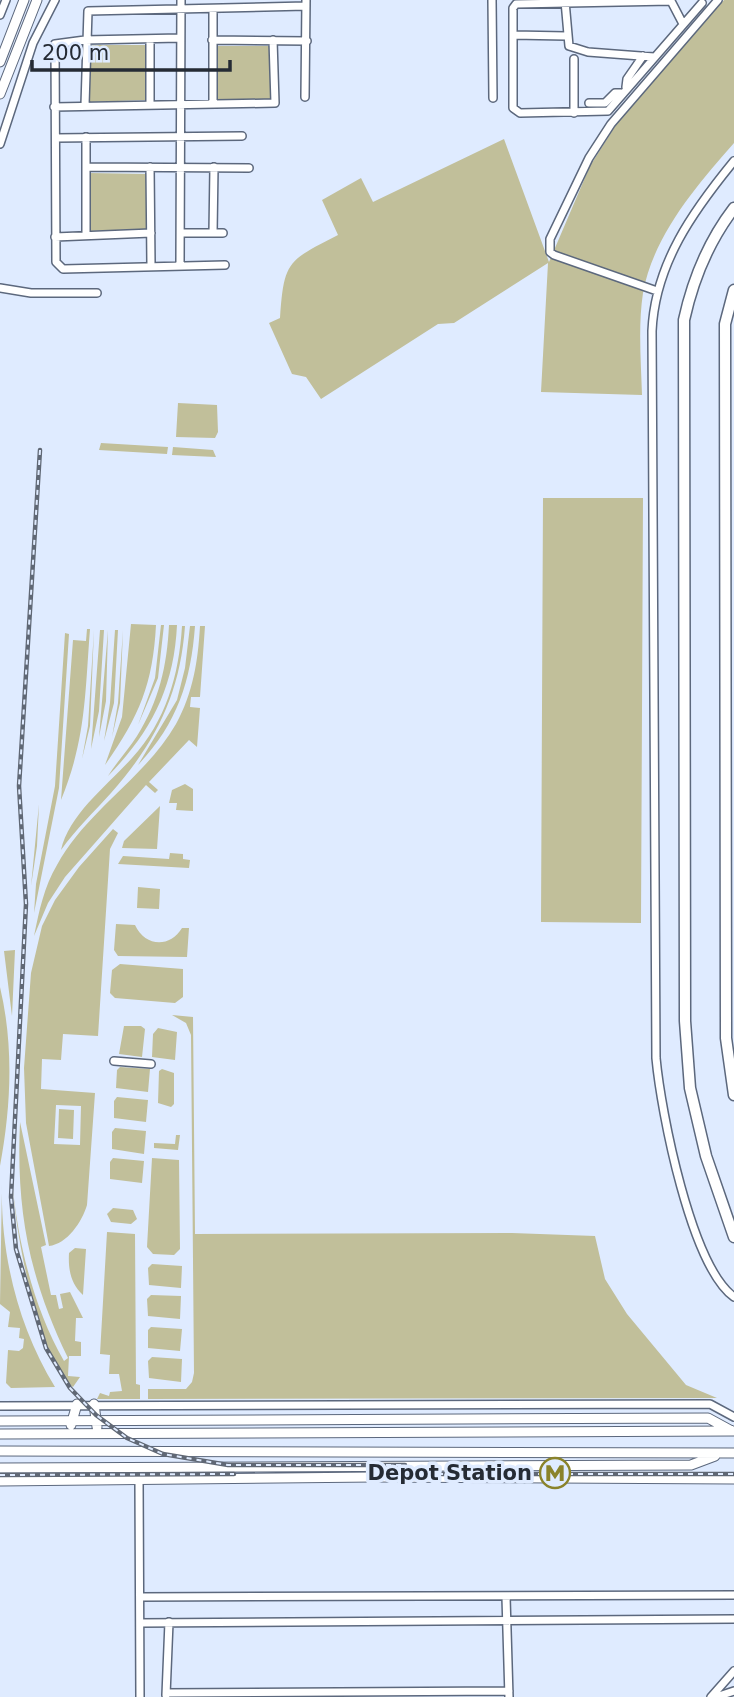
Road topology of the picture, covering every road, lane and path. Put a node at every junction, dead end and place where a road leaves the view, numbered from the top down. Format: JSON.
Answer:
{"nodes":[{"id":1,"x":6,"y":0,"type":"edge"},
{"id":2,"x":24,"y":0,"type":"edge"},
{"id":3,"x":37,"y":0,"type":"edge"},
{"id":4,"x":55,"y":0,"type":"edge"},
{"id":5,"x":181,"y":0,"type":"edge"},
{"id":6,"x":492,"y":0,"type":"edge"},
{"id":7,"x":718,"y":0,"type":"edge"},
{"id":8,"x":565,"y":2,"type":"edge"},
{"id":9,"x":306,"y":3,"type":"edge"},
{"id":10,"x":702,"y":3,"type":"dead end"},
{"id":11,"x":180,"y":9,"type":"junction"},
{"id":12,"x":213,"y":9,"type":"junction"},
{"id":13,"x":0,"y":15,"type":"edge"},
{"id":14,"x":683,"y":24,"type":"junction"},
{"id":15,"x":513,"y":35,"type":"junction"},
{"id":16,"x":566,"y":36,"type":"junction"},
{"id":17,"x":180,"y":38,"type":"junction"},
{"id":18,"x":150,"y":39,"type":"junction"},
{"id":19,"x":85,"y":40,"type":"junction"},
{"id":20,"x":212,"y":40,"type":"junction"},
{"id":21,"x":272,"y":40,"type":"junction"},
{"id":22,"x":307,"y":41,"type":"junction"},
{"id":23,"x":643,"y":56,"type":"junction"},
{"id":24,"x":653,"y":57,"type":"junction"},
{"id":25,"x":574,"y":58,"type":"dead end"},
{"id":26,"x":0,"y":62,"type":"edge"},
{"id":27,"x":624,"y":90,"type":"junction"},
{"id":28,"x":0,"y":94,"type":"edge"},
{"id":29,"x":304,"y":97,"type":"dead end"},
{"id":30,"x":493,"y":98,"type":"dead end"},
{"id":31,"x":633,"y":98,"type":"junction"},
{"id":32,"x":589,"y":103,"type":"dead end"},
{"id":33,"x":150,"y":104,"type":"junction"},
{"id":34,"x":181,"y":104,"type":"junction"},
{"id":35,"x":213,"y":104,"type":"junction"},
{"id":36,"x":85,"y":106,"type":"junction"},
{"id":37,"x":54,"y":107,"type":"junction"},
{"id":38,"x":574,"y":113,"type":"junction"},
{"id":39,"x":181,"y":135,"type":"junction"},
{"id":40,"x":242,"y":136,"type":"dead end"},
{"id":41,"x":86,"y":137,"type":"junction"},
{"id":42,"x":56,"y":138,"type":"junction"},
{"id":43,"x":0,"y":144,"type":"edge"},
{"id":44,"x":734,"y":161,"type":"edge"},
{"id":45,"x":86,"y":167,"type":"junction"},
{"id":46,"x":150,"y":167,"type":"junction"},
{"id":47,"x":181,"y":167,"type":"junction"},
{"id":48,"x":214,"y":167,"type":"junction"},
{"id":49,"x":249,"y":168,"type":"dead end"},
{"id":50,"x":734,"y":208,"type":"edge"},
{"id":51,"x":151,"y":233,"type":"junction"},
{"id":52,"x":181,"y":233,"type":"junction"},
{"id":53,"x":213,"y":233,"type":"junction"},
{"id":54,"x":223,"y":233,"type":"dead end"},
{"id":55,"x":86,"y":235,"type":"junction"},
{"id":56,"x":55,"y":237,"type":"junction"},
{"id":57,"x":151,"y":265,"type":"junction"},
{"id":58,"x":180,"y":265,"type":"junction"},
{"id":59,"x":225,"y":265,"type":"dead end"},
{"id":60,"x":0,"y":288,"type":"edge"},
{"id":61,"x":734,"y":290,"type":"edge"},
{"id":62,"x":657,"y":291,"type":"junction"},
{"id":63,"x":97,"y":293,"type":"dead end"},
{"id":64,"x":114,"y":1061,"type":"dead end"},
{"id":65,"x":151,"y":1064,"type":"dead end"},
{"id":66,"x":734,"y":1094,"type":"edge"},
{"id":67,"x":734,"y":1237,"type":"edge"},
{"id":68,"x":734,"y":1297,"type":"edge"},
{"id":69,"x":77,"y":1404,"type":"junction"},
{"id":70,"x":94,"y":1404,"type":"junction"},
{"id":71,"x":0,"y":1406,"type":"edge"},
{"id":72,"x":734,"y":1417,"type":"edge"},
{"id":73,"x":0,"y":1421,"type":"edge"},
{"id":74,"x":72,"y":1422,"type":"junction"},
{"id":75,"x":97,"y":1422,"type":"junction"},
{"id":76,"x":732,"y":1431,"type":"edge"},
{"id":77,"x":68,"y":1433,"type":"junction"},
{"id":78,"x":98,"y":1433,"type":"junction"},
{"id":79,"x":0,"y":1434,"type":"edge"},
{"id":80,"x":0,"y":1451,"type":"edge"},
{"id":81,"x":734,"y":1453,"type":"edge"},
{"id":82,"x":720,"y":1454,"type":"junction"},
{"id":83,"x":0,"y":1468,"type":"edge"},
{"id":84,"x":734,"y":1479,"type":"edge"},
{"id":85,"x":139,"y":1480,"type":"junction"},
{"id":86,"x":0,"y":1481,"type":"edge"},
{"id":87,"x":734,"y":1595,"type":"edge"},
{"id":88,"x":140,"y":1597,"type":"junction"},
{"id":89,"x":506,"y":1597,"type":"junction"},
{"id":90,"x":734,"y":1619,"type":"edge"},
{"id":91,"x":169,"y":1622,"type":"junction"},
{"id":92,"x":508,"y":1622,"type":"junction"},
{"id":93,"x":140,"y":1623,"type":"junction"},
{"id":94,"x":734,"y":1671,"type":"edge"},
{"id":95,"x":734,"y":1691,"type":"edge"},
{"id":96,"x":509,"y":1694,"type":"edge"},
{"id":97,"x":166,"y":1695,"type":"edge"},
{"id":98,"x":140,"y":1697,"type":"edge"},
{"id":99,"x":713,"y":1697,"type":"edge"}],
"edges":[{"from":1,"to":13,"type":"street"},
{"from":2,"to":26,"type":"street"},
{"from":3,"to":28,"type":"street"},
{"from":4,"to":43,"type":"street"},
{"from":5,"to":11,"type":"street"},
{"from":6,"to":30,"type":"street"},
{"from":7,"to":31,"type":"street"},
{"from":8,"to":14,"type":"street"},
{"from":8,"to":15,"type":"street"},
{"from":8,"to":16,"type":"street"},
{"from":9,"to":12,"type":"street"},
{"from":9,"to":22,"type":"street"},
{"from":10,"to":14,"type":"street"},
{"from":11,"to":12,"type":"street"},
{"from":11,"to":17,"type":"street"},
{"from":11,"to":19,"type":"street"},
{"from":12,"to":20,"type":"street"},
{"from":14,"to":24,"type":"street"},
{"from":15,"to":16,"type":"street"},
{"from":15,"to":38,"type":"street"},
{"from":16,"to":23,"type":"street"},
{"from":17,"to":18,"type":"street"},
{"from":17,"to":34,"type":"street"},
{"from":18,"to":19,"type":"street"},
{"from":18,"to":33,"type":"street"},
{"from":19,"to":36,"type":"street"},
{"from":19,"to":37,"type":"street"},
{"from":20,"to":21,"type":"street"},
{"from":20,"to":35,"type":"street"},
{"from":21,"to":22,"type":"street"},
{"from":21,"to":35,"type":"street"},
{"from":22,"to":29,"type":"street"},
{"from":23,"to":24,"type":"street"},
{"from":23,"to":27,"type":"street"},
{"from":24,"to":27,"type":"street"},
{"from":25,"to":38,"type":"street"},
{"from":27,"to":31,"type":"street"},
{"from":27,"to":32,"type":"street"},
{"from":27,"to":38,"type":"street"},
{"from":31,"to":62,"type":"street"},
{"from":33,"to":34,"type":"street"},
{"from":33,"to":36,"type":"street"},
{"from":34,"to":35,"type":"street"},
{"from":34,"to":39,"type":"street"},
{"from":36,"to":37,"type":"street"},
{"from":37,"to":42,"type":"street"},
{"from":39,"to":40,"type":"street"},
{"from":39,"to":41,"type":"street"},
{"from":39,"to":47,"type":"street"},
{"from":41,"to":42,"type":"street"},
{"from":41,"to":45,"type":"street"},
{"from":42,"to":56,"type":"street"},
{"from":44,"to":62,"type":"street"},
{"from":45,"to":46,"type":"street"},
{"from":45,"to":55,"type":"street"},
{"from":46,"to":47,"type":"street"},
{"from":46,"to":51,"type":"street"},
{"from":47,"to":48,"type":"street"},
{"from":47,"to":52,"type":"street"},
{"from":48,"to":49,"type":"street"},
{"from":48,"to":53,"type":"street"},
{"from":50,"to":67,"type":"main road"},
{"from":51,"to":55,"type":"street"},
{"from":51,"to":57,"type":"street"},
{"from":52,"to":53,"type":"street"},
{"from":52,"to":58,"type":"street"},
{"from":53,"to":54,"type":"street"},
{"from":55,"to":56,"type":"street"},
{"from":56,"to":57,"type":"street"},
{"from":57,"to":58,"type":"street"},
{"from":58,"to":59,"type":"street"},
{"from":60,"to":63,"type":"street"},
{"from":61,"to":66,"type":"main road"},
{"from":62,"to":68,"type":"street"},
{"from":64,"to":65,"type":"street"},
{"from":69,"to":70,"type":"street"},
{"from":69,"to":71,"type":"street"},
{"from":69,"to":74,"type":"street"},
{"from":70,"to":72,"type":"street"},
{"from":70,"to":75,"type":"street"},
{"from":73,"to":74,"type":"street"},
{"from":74,"to":75,"type":"street"},
{"from":74,"to":77,"type":"street"},
{"from":75,"to":76,"type":"street"},
{"from":75,"to":78,"type":"street"},
{"from":76,"to":78,"type":"street"},
{"from":77,"to":78,"type":"street"},
{"from":77,"to":79,"type":"street"},
{"from":80,"to":82,"type":"street"},
{"from":81,"to":82,"type":"street"},
{"from":82,"to":83,"type":"street"},
{"from":84,"to":85,"type":"street"},
{"from":85,"to":86,"type":"street"},
{"from":85,"to":88,"type":"street"},
{"from":87,"to":89,"type":"street"},
{"from":88,"to":89,"type":"street"},
{"from":88,"to":93,"type":"street"},
{"from":89,"to":92,"type":"street"},
{"from":90,"to":92,"type":"street"},
{"from":91,"to":92,"type":"street"},
{"from":91,"to":93,"type":"street"},
{"from":91,"to":97,"type":"street"},
{"from":92,"to":96,"type":"street"},
{"from":93,"to":98,"type":"street"},
{"from":94,"to":99,"type":"street"},
{"from":95,"to":99,"type":"street"},
{"from":96,"to":97,"type":"street"}]}
